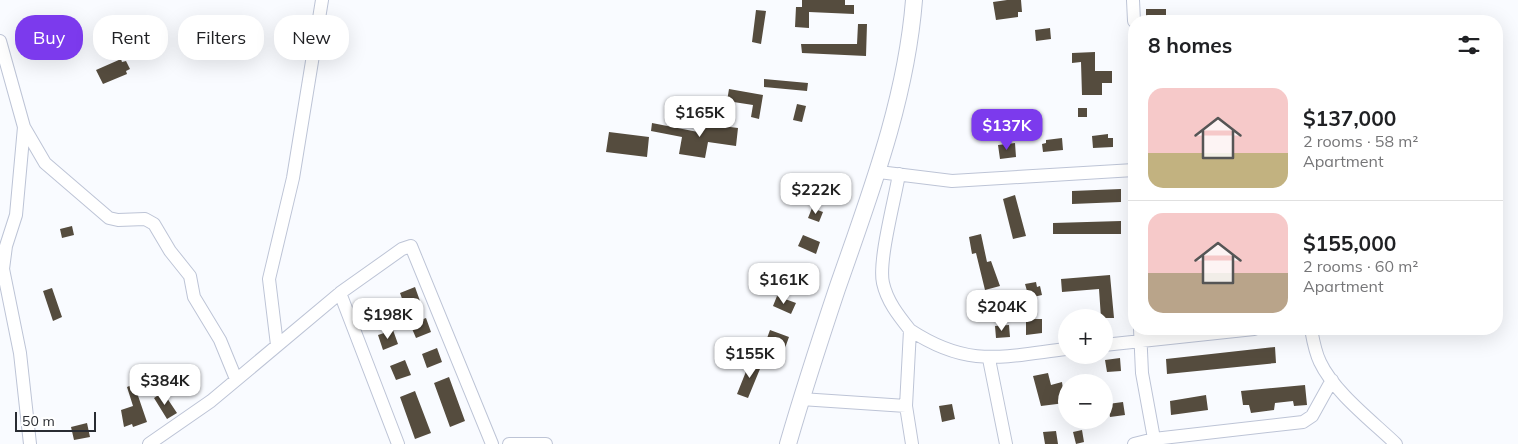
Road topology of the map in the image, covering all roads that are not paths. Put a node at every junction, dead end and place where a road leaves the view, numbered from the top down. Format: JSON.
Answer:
{"nodes":[{"id":1,"x":322,"y":0,"type":"edge"},
{"id":2,"x":914,"y":0,"type":"edge"},
{"id":3,"x":1133,"y":0,"type":"edge"},
{"id":4,"x":1134,"y":15,"type":"edge"},
{"id":5,"x":0,"y":40,"type":"edge"},
{"id":6,"x":6,"y":85,"type":"edge"},
{"id":7,"x":24,"y":126,"type":"junction"},
{"id":8,"x":1128,"y":170,"type":"edge"},
{"id":9,"x":879,"y":172,"type":"junction"},
{"id":10,"x":899,"y":174,"type":"junction"},
{"id":11,"x":340,"y":293,"type":"junction"},
{"id":12,"x":910,"y":330,"type":"junction"},
{"id":13,"x":1140,"y":335,"type":"edge"},
{"id":14,"x":1312,"y":335,"type":"edge"},
{"id":15,"x":1113,"y":342,"type":"edge"},
{"id":16,"x":277,"y":344,"type":"junction"},
{"id":17,"x":1058,"y":351,"type":"edge"},
{"id":18,"x":989,"y":359,"type":"junction"},
{"id":19,"x":236,"y":379,"type":"junction"},
{"id":20,"x":1332,"y":380,"type":"junction"},
{"id":21,"x":801,"y":399,"type":"junction"},
{"id":22,"x":906,"y":406,"type":"junction"},
{"id":23,"x":1155,"y":441,"type":"edge"},
{"id":24,"x":30,"y":444,"type":"edge"},
{"id":25,"x":149,"y":444,"type":"edge"},
{"id":26,"x":398,"y":444,"type":"edge"},
{"id":27,"x":492,"y":444,"type":"edge"},
{"id":28,"x":510,"y":444,"type":"edge"},
{"id":29,"x":546,"y":444,"type":"edge"},
{"id":30,"x":788,"y":444,"type":"edge"},
{"id":31,"x":912,"y":444,"type":"edge"},
{"id":32,"x":1006,"y":444,"type":"edge"},
{"id":33,"x":1134,"y":444,"type":"edge"},
{"id":34,"x":1396,"y":444,"type":"edge"}],
"edges":[{"from":1,"to":16,"type":"street"},
{"from":2,"to":9,"type":"main road"},
{"from":3,"to":4,"type":"street"},
{"from":5,"to":6,"type":"street"},
{"from":6,"to":7,"type":"street"},
{"from":7,"to":19,"type":"street"},
{"from":7,"to":24,"type":"street"},
{"from":8,"to":10,"type":"street"},
{"from":9,"to":10,"type":"street"},
{"from":9,"to":21,"type":"main road"},
{"from":10,"to":12,"type":"street"},
{"from":11,"to":16,"type":"street"},
{"from":11,"to":26,"type":"street"},
{"from":11,"to":27,"type":"street"},
{"from":12,"to":18,"type":"street"},
{"from":12,"to":22,"type":"street"},
{"from":13,"to":15,"type":"street"},
{"from":13,"to":23,"type":"street"},
{"from":14,"to":20,"type":"street"},
{"from":16,"to":19,"type":"street"},
{"from":17,"to":18,"type":"street"},
{"from":18,"to":32,"type":"street"},
{"from":19,"to":25,"type":"street"},
{"from":20,"to":23,"type":"street"},
{"from":20,"to":34,"type":"street"},
{"from":21,"to":22,"type":"street"},
{"from":21,"to":30,"type":"main road"},
{"from":22,"to":31,"type":"street"},
{"from":23,"to":33,"type":"street"},
{"from":28,"to":29,"type":"street"}]}
